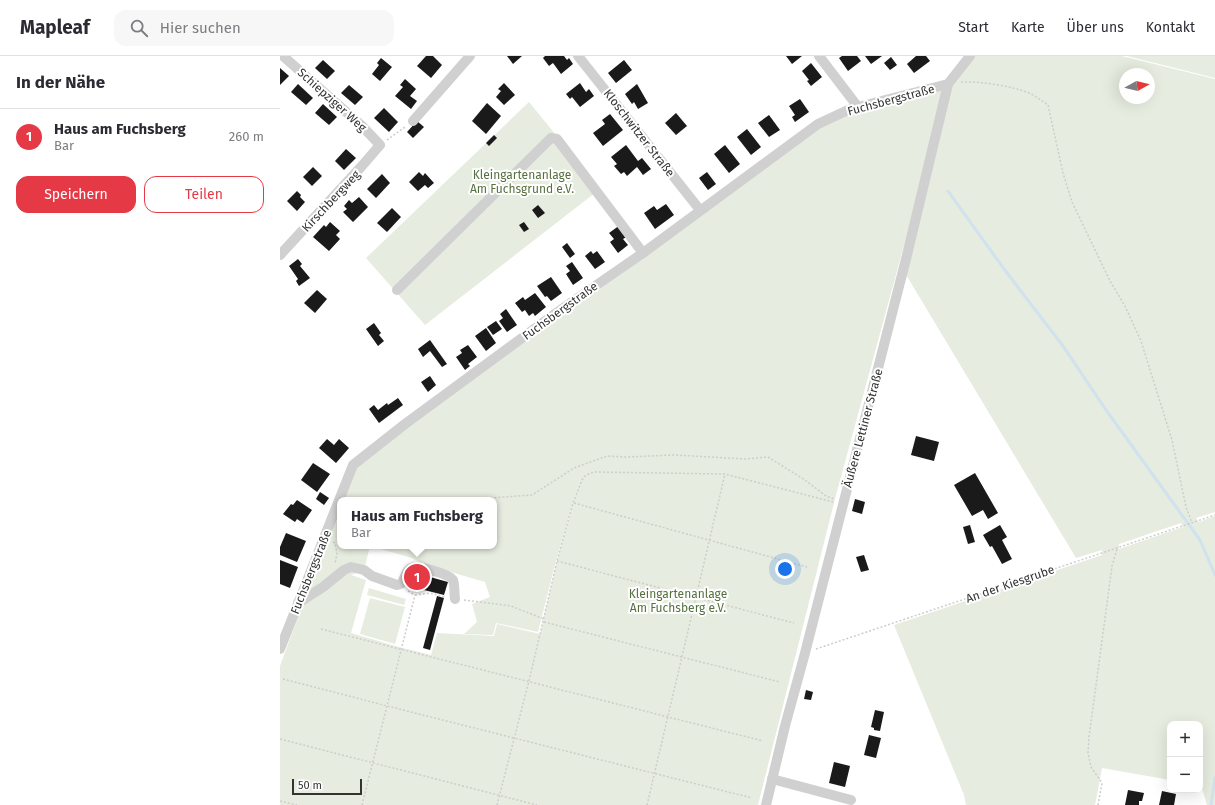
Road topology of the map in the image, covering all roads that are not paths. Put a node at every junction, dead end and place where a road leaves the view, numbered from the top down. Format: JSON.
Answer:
{"nodes":[{"id":1,"x":283,"y":56,"type":"edge"},
{"id":2,"x":470,"y":56,"type":"edge"},
{"id":3,"x":578,"y":56,"type":"edge"},
{"id":4,"x":819,"y":56,"type":"edge"},
{"id":5,"x":970,"y":56,"type":"edge"},
{"id":6,"x":948,"y":84,"type":"junction"},
{"id":7,"x":858,"y":107,"type":"junction"},
{"id":8,"x":413,"y":121,"type":"road end"},
{"id":9,"x":380,"y":146,"type":"joint"},
{"id":10,"x":700,"y":210,"type":"junction"},
{"id":11,"x":643,"y":253,"type":"junction"},
{"id":12,"x":280,"y":255,"type":"edge"},
{"id":13,"x":397,"y":290,"type":"dead end"},
{"id":14,"x":340,"y":497,"type":"edge"},
{"id":15,"x":337,"y":505,"type":"edge"},
{"id":16,"x":451,"y":598,"type":"road end"},
{"id":17,"x":298,"y":603,"type":"junction"},
{"id":18,"x":280,"y":649,"type":"edge"},
{"id":19,"x":772,"y":779,"type":"junction"},
{"id":20,"x":851,"y":800,"type":"dead end"},
{"id":21,"x":766,"y":805,"type":"edge"}],
"edges":[{"from":1,"to":9,"type":"street","name":"Schiepziger Weg"},
{"from":2,"to":8,"type":"street"},
{"from":3,"to":10,"type":"street","name":"Kloschwitzer Straße"},
{"from":4,"to":7,"type":"street"},
{"from":5,"to":6,"type":"street","name":"Äußere Lettiner Straße"},
{"from":6,"to":7,"type":"street","name":"Fuchsbergstraße"},
{"from":6,"to":19,"type":"street","name":"Äußere Lettiner Straße"},
{"from":7,"to":10,"type":"street","name":"Fuchsbergstraße"},
{"from":9,"to":12,"type":"street","name":"Kirschbergweg"},
{"from":10,"to":11,"type":"street","name":"Fuchsbergstraße"},
{"from":11,"to":13,"type":"street"},
{"from":11,"to":14,"type":"street","name":"Fuchsbergstraße"},
{"from":15,"to":17,"type":"street","name":"Fuchsbergstraße"},
{"from":16,"to":17,"type":"street"},
{"from":17,"to":18,"type":"street","name":"Fuchsbergstraße"},
{"from":19,"to":20,"type":"street"},
{"from":19,"to":21,"type":"street","name":"Äußere Lettiner Straße"}]}
